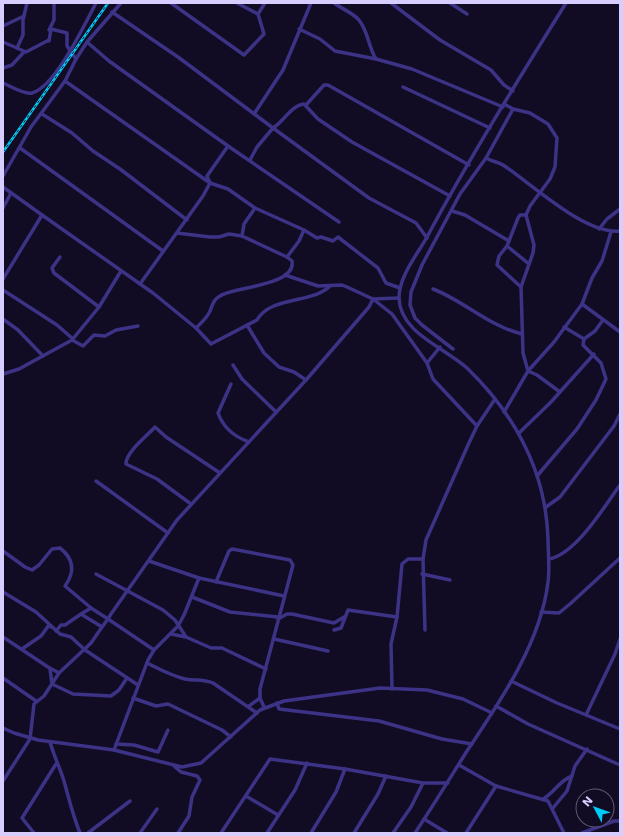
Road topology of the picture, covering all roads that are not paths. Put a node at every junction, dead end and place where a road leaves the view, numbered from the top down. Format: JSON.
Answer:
{"nodes":[{"id":1,"x":27,"y":3,"type":"edge"},
{"id":2,"x":96,"y":3,"type":"edge"},
{"id":3,"x":122,"y":3,"type":"edge"},
{"id":4,"x":170,"y":3,"type":"edge"},
{"id":5,"x":237,"y":3,"type":"edge"},
{"id":6,"x":265,"y":3,"type":"edge"},
{"id":7,"x":311,"y":3,"type":"edge"},
{"id":8,"x":334,"y":3,"type":"edge"},
{"id":9,"x":391,"y":3,"type":"edge"},
{"id":10,"x":450,"y":3,"type":"edge"},
{"id":11,"x":566,"y":3,"type":"edge"},
{"id":12,"x":55,"y":4,"type":"edge"},
{"id":13,"x":112,"y":12,"type":"junction"},
{"id":14,"x":258,"y":14,"type":"junction"},
{"id":15,"x":466,"y":14,"type":"dead end"},
{"id":16,"x":24,"y":16,"type":"junction"},
{"id":17,"x":3,"y":26,"type":"edge"},
{"id":18,"x":299,"y":30,"type":"junction"},
{"id":19,"x":49,"y":41,"type":"junction"},
{"id":20,"x":3,"y":42,"type":"edge"},
{"id":21,"x":87,"y":42,"type":"junction"},
{"id":22,"x":17,"y":48,"type":"junction"},
{"id":23,"x":24,"y":52,"type":"junction"},
{"id":24,"x":69,"y":52,"type":"junction"},
{"id":25,"x":76,"y":59,"type":"junction"},
{"id":26,"x":376,"y":59,"type":"junction"},
{"id":27,"x":3,"y":68,"type":"edge"},
{"id":28,"x":65,"y":81,"type":"junction"},
{"id":29,"x":3,"y":83,"type":"edge"},
{"id":30,"x":403,"y":87,"type":"dead end"},
{"id":31,"x":512,"y":91,"type":"junction"},
{"id":32,"x":306,"y":105,"type":"junction"},
{"id":33,"x":503,"y":106,"type":"junction"},
{"id":34,"x":513,"y":109,"type":"junction"},
{"id":35,"x":42,"y":114,"type":"junction"},
{"id":36,"x":254,"y":114,"type":"junction"},
{"id":37,"x":273,"y":128,"type":"junction"},
{"id":38,"x":490,"y":128,"type":"junction"},
{"id":39,"x":228,"y":146,"type":"junction"},
{"id":40,"x":20,"y":148,"type":"junction"},
{"id":41,"x":486,"y":158,"type":"junction"},
{"id":42,"x":250,"y":160,"type":"junction"},
{"id":43,"x":469,"y":165,"type":"junction"},
{"id":44,"x":3,"y":176,"type":"edge"},
{"id":45,"x":210,"y":183,"type":"junction"},
{"id":46,"x":3,"y":188,"type":"edge"},
{"id":47,"x":11,"y":193,"type":"junction"},
{"id":48,"x":541,"y":193,"type":"junction"},
{"id":49,"x":450,"y":196,"type":"junction"},
{"id":50,"x":3,"y":208,"type":"edge"},
{"id":51,"x":254,"y":208,"type":"junction"},
{"id":52,"x":620,"y":209,"type":"edge"},
{"id":53,"x":452,"y":211,"type":"junction"},
{"id":54,"x":42,"y":215,"type":"junction"},
{"id":55,"x":526,"y":215,"type":"junction"},
{"id":56,"x":187,"y":220,"type":"junction"},
{"id":57,"x":339,"y":222,"type":"dead end"},
{"id":58,"x":599,"y":228,"type":"junction"},
{"id":59,"x":304,"y":230,"type":"junction"},
{"id":60,"x":620,"y":231,"type":"edge"},
{"id":61,"x":611,"y":232,"type":"junction"},
{"id":62,"x":177,"y":233,"type":"junction"},
{"id":63,"x":242,"y":236,"type":"junction"},
{"id":64,"x":427,"y":238,"type":"junction"},
{"id":65,"x":509,"y":241,"type":"junction"},
{"id":66,"x":507,"y":246,"type":"junction"},
{"id":67,"x":164,"y":251,"type":"junction"},
{"id":68,"x":60,"y":257,"type":"dead end"},
{"id":69,"x":287,"y":258,"type":"junction"},
{"id":70,"x":529,"y":264,"type":"junction"},
{"id":71,"x":121,"y":271,"type":"junction"},
{"id":72,"x":285,"y":275,"type":"junction"},
{"id":73,"x":3,"y":279,"type":"edge"},
{"id":74,"x":140,"y":284,"type":"junction"},
{"id":75,"x":330,"y":286,"type":"junction"},
{"id":76,"x":521,"y":287,"type":"junction"},
{"id":77,"x":400,"y":288,"type":"junction"},
{"id":78,"x":433,"y":289,"type":"dead end"},
{"id":79,"x":3,"y":290,"type":"edge"},
{"id":80,"x":373,"y":298,"type":"junction"},
{"id":81,"x":399,"y":298,"type":"junction"},
{"id":82,"x":582,"y":304,"type":"junction"},
{"id":83,"x":99,"y":307,"type":"junction"},
{"id":84,"x":3,"y":318,"type":"edge"},
{"id":85,"x":604,"y":320,"type":"junction"},
{"id":86,"x":247,"y":325,"type":"junction"},
{"id":87,"x":138,"y":326,"type":"dead end"},
{"id":88,"x":564,"y":327,"type":"junction"},
{"id":89,"x":196,"y":328,"type":"junction"},
{"id":90,"x":620,"y":332,"type":"edge"},
{"id":91,"x":522,"y":334,"type":"junction"},
{"id":92,"x":584,"y":339,"type":"junction"},
{"id":93,"x":72,"y":340,"type":"junction"},
{"id":94,"x":440,"y":348,"type":"junction"},
{"id":95,"x":453,"y":349,"type":"dead end"},
{"id":96,"x":594,"y":354,"type":"junction"},
{"id":97,"x":43,"y":356,"type":"junction"},
{"id":98,"x":427,"y":363,"type":"junction"},
{"id":99,"x":233,"y":365,"type":"dead end"},
{"id":100,"x":528,"y":371,"type":"junction"},
{"id":101,"x":3,"y":374,"type":"edge"},
{"id":102,"x":306,"y":380,"type":"junction"},
{"id":103,"x":231,"y":384,"type":"dead end"},
{"id":104,"x":560,"y":392,"type":"junction"},
{"id":105,"x":495,"y":399,"type":"junction"},
{"id":106,"x":276,"y":412,"type":"junction"},
{"id":107,"x":504,"y":412,"type":"junction"},
{"id":108,"x":620,"y":414,"type":"edge"},
{"id":109,"x":477,"y":426,"type":"junction"},
{"id":110,"x":519,"y":433,"type":"junction"},
{"id":111,"x":249,"y":442,"type":"junction"},
{"id":112,"x":220,"y":473,"type":"junction"},
{"id":113,"x":537,"y":476,"type":"junction"},
{"id":114,"x":96,"y":481,"type":"dead end"},
{"id":115,"x":620,"y":485,"type":"edge"},
{"id":116,"x":191,"y":504,"type":"junction"},
{"id":117,"x":546,"y":507,"type":"junction"},
{"id":118,"x":168,"y":532,"type":"junction"},
{"id":119,"x":3,"y":551,"type":"edge"},
{"id":120,"x":423,"y":558,"type":"junction"},
{"id":121,"x":549,"y":558,"type":"junction"},
{"id":122,"x":620,"y":558,"type":"edge"},
{"id":123,"x":149,"y":561,"type":"junction"},
{"id":124,"x":96,"y":574,"type":"dead end"},
{"id":125,"x":422,"y":574,"type":"junction"},
{"id":126,"x":200,"y":578,"type":"junction"},
{"id":127,"x":450,"y":580,"type":"dead end"},
{"id":128,"x":216,"y":582,"type":"junction"},
{"id":129,"x":127,"y":591,"type":"junction"},
{"id":130,"x":3,"y":592,"type":"edge"},
{"id":131,"x":284,"y":596,"type":"junction"},
{"id":132,"x":192,"y":597,"type":"junction"},
{"id":133,"x":91,"y":608,"type":"junction"},
{"id":134,"x":541,"y":612,"type":"junction"},
{"id":135,"x":81,"y":614,"type":"junction"},
{"id":136,"x":344,"y":616,"type":"junction"},
{"id":137,"x":396,"y":617,"type":"junction"},
{"id":138,"x":278,"y":618,"type":"junction"},
{"id":139,"x":108,"y":619,"type":"junction"},
{"id":140,"x":178,"y":626,"type":"junction"},
{"id":141,"x":102,"y":627,"type":"junction"},
{"id":142,"x":334,"y":630,"type":"dead end"},
{"id":143,"x":425,"y":630,"type":"dead end"},
{"id":144,"x":57,"y":631,"type":"junction"},
{"id":145,"x":170,"y":634,"type":"junction"},
{"id":146,"x":3,"y":637,"type":"edge"},
{"id":147,"x":186,"y":637,"type":"junction"},
{"id":148,"x":274,"y":639,"type":"junction"},
{"id":149,"x":620,"y":639,"type":"edge"},
{"id":150,"x":22,"y":649,"type":"junction"},
{"id":151,"x":85,"y":650,"type":"junction"},
{"id":152,"x":154,"y":650,"type":"junction"},
{"id":153,"x":328,"y":651,"type":"dead end"},
{"id":154,"x":147,"y":663,"type":"junction"},
{"id":155,"x":50,"y":669,"type":"junction"},
{"id":156,"x":266,"y":669,"type":"junction"},
{"id":157,"x":59,"y":673,"type":"junction"},
{"id":158,"x":3,"y":678,"type":"edge"},
{"id":159,"x":127,"y":678,"type":"junction"},
{"id":160,"x":511,"y":681,"type":"junction"},
{"id":161,"x":52,"y":684,"type":"junction"},
{"id":162,"x":138,"y":686,"type":"junction"},
{"id":163,"x":392,"y":689,"type":"junction"},
{"id":164,"x":133,"y":698,"type":"junction"},
{"id":165,"x":260,"y":698,"type":"junction"},
{"id":166,"x":36,"y":701,"type":"junction"},
{"id":167,"x":277,"y":703,"type":"junction"},
{"id":168,"x":249,"y":706,"type":"junction"},
{"id":169,"x":496,"y":706,"type":"junction"},
{"id":170,"x":264,"y":707,"type":"junction"},
{"id":171,"x":256,"y":713,"type":"junction"},
{"id":172,"x":492,"y":713,"type":"junction"},
{"id":173,"x":586,"y":715,"type":"junction"},
{"id":174,"x":3,"y":728,"type":"edge"},
{"id":175,"x":620,"y":729,"type":"edge"},
{"id":176,"x":168,"y":730,"type":"dead end"},
{"id":177,"x":231,"y":737,"type":"junction"},
{"id":178,"x":30,"y":739,"type":"junction"},
{"id":179,"x":50,"y":742,"type":"junction"},
{"id":180,"x":116,"y":744,"type":"junction"},
{"id":181,"x":472,"y":744,"type":"junction"},
{"id":182,"x":587,"y":749,"type":"junction"},
{"id":183,"x":114,"y":750,"type":"junction"},
{"id":184,"x":307,"y":763,"type":"junction"},
{"id":185,"x":56,"y":764,"type":"junction"},
{"id":186,"x":459,"y":765,"type":"junction"},
{"id":187,"x":620,"y":765,"type":"edge"},
{"id":188,"x":173,"y":766,"type":"junction"},
{"id":189,"x":345,"y":769,"type":"junction"},
{"id":190,"x":386,"y":776,"type":"junction"},
{"id":191,"x":572,"y":776,"type":"junction"},
{"id":192,"x":3,"y":781,"type":"edge"},
{"id":193,"x":423,"y":783,"type":"junction"},
{"id":194,"x":448,"y":783,"type":"junction"},
{"id":195,"x":496,"y":786,"type":"junction"},
{"id":196,"x":246,"y":796,"type":"junction"},
{"id":197,"x":543,"y":799,"type":"junction"},
{"id":198,"x":130,"y":801,"type":"dead end"},
{"id":199,"x":553,"y":808,"type":"junction"},
{"id":200,"x":157,"y":809,"type":"dead end"},
{"id":201,"x":278,"y":815,"type":"junction"},
{"id":202,"x":424,"y":819,"type":"junction"},
{"id":203,"x":620,"y":822,"type":"edge"},
{"id":204,"x":267,"y":832,"type":"edge"},
{"id":205,"x":34,"y":833,"type":"edge"},
{"id":206,"x":80,"y":833,"type":"edge"},
{"id":207,"x":88,"y":833,"type":"edge"},
{"id":208,"x":140,"y":833,"type":"edge"},
{"id":209,"x":178,"y":833,"type":"edge"},
{"id":210,"x":221,"y":833,"type":"edge"},
{"id":211,"x":272,"y":833,"type":"edge"},
{"id":212,"x":311,"y":833,"type":"edge"},
{"id":213,"x":354,"y":833,"type":"edge"},
{"id":214,"x":393,"y":833,"type":"edge"},
{"id":215,"x":415,"y":833,"type":"edge"},
{"id":216,"x":447,"y":833,"type":"edge"},
{"id":217,"x":466,"y":833,"type":"edge"},
{"id":218,"x":564,"y":833,"type":"edge"},
{"id":219,"x":582,"y":833,"type":"edge"}],
"edges":[{"from":1,"to":16,"type":"street"},
{"from":2,"to":24,"type":"street"},
{"from":3,"to":13,"type":"street"},
{"from":4,"to":14,"type":"street"},
{"from":5,"to":14,"type":"street"},
{"from":6,"to":14,"type":"street"},
{"from":7,"to":18,"type":"street"},
{"from":8,"to":26,"type":"street"},
{"from":9,"to":31,"type":"street"},
{"from":10,"to":15,"type":"street"},
{"from":11,"to":31,"type":"street"},
{"from":12,"to":19,"type":"street"},
{"from":13,"to":21,"type":"street"},
{"from":13,"to":36,"type":"street"},
{"from":16,"to":17,"type":"street"},
{"from":16,"to":22,"type":"street"},
{"from":18,"to":26,"type":"street"},
{"from":18,"to":36,"type":"street"},
{"from":19,"to":23,"type":"street"},
{"from":19,"to":24,"type":"street"},
{"from":20,"to":22,"type":"street"},
{"from":21,"to":25,"type":"street"},
{"from":21,"to":39,"type":"street"},
{"from":22,"to":23,"type":"street"},
{"from":23,"to":27,"type":"street"},
{"from":24,"to":25,"type":"street"},
{"from":24,"to":29,"type":"street"},
{"from":25,"to":28,"type":"street"},
{"from":26,"to":33,"type":"street"},
{"from":28,"to":35,"type":"street"},
{"from":28,"to":45,"type":"street"},
{"from":30,"to":38,"type":"street"},
{"from":31,"to":33,"type":"street"},
{"from":32,"to":37,"type":"street"},
{"from":32,"to":43,"type":"street"},
{"from":32,"to":49,"type":"street"},
{"from":33,"to":34,"type":"street"},
{"from":33,"to":38,"type":"street"},
{"from":34,"to":41,"type":"street"},
{"from":34,"to":48,"type":"street"},
{"from":35,"to":40,"type":"street"},
{"from":35,"to":56,"type":"street"},
{"from":36,"to":37,"type":"street"},
{"from":37,"to":42,"type":"street"},
{"from":37,"to":64,"type":"street"},
{"from":38,"to":43,"type":"street"},
{"from":39,"to":42,"type":"street"},
{"from":39,"to":45,"type":"street"},
{"from":40,"to":44,"type":"street"},
{"from":40,"to":67,"type":"street"},
{"from":41,"to":48,"type":"street"},
{"from":41,"to":53,"type":"street"},
{"from":42,"to":57,"type":"street"},
{"from":43,"to":49,"type":"street"},
{"from":45,"to":51,"type":"street"},
{"from":45,"to":56,"type":"street"},
{"from":46,"to":47,"type":"street"},
{"from":47,"to":50,"type":"street"},
{"from":47,"to":54,"type":"street"},
{"from":48,"to":55,"type":"street"},
{"from":48,"to":58,"type":"street"},
{"from":49,"to":64,"type":"street"},
{"from":51,"to":59,"type":"street"},
{"from":51,"to":63,"type":"street"},
{"from":52,"to":58,"type":"street"},
{"from":53,"to":65,"type":"street"},
{"from":53,"to":95,"type":"street"},
{"from":54,"to":71,"type":"street"},
{"from":54,"to":73,"type":"street"},
{"from":55,"to":65,"type":"street"},
{"from":55,"to":70,"type":"street"},
{"from":56,"to":62,"type":"street"},
{"from":58,"to":61,"type":"street"},
{"from":59,"to":69,"type":"street"},
{"from":59,"to":77,"type":"street"},
{"from":60,"to":61,"type":"street"},
{"from":61,"to":82,"type":"street"},
{"from":62,"to":63,"type":"street"},
{"from":62,"to":67,"type":"street"},
{"from":63,"to":69,"type":"street"},
{"from":64,"to":77,"type":"street"},
{"from":65,"to":66,"type":"street"},
{"from":66,"to":70,"type":"street"},
{"from":66,"to":76,"type":"street"},
{"from":67,"to":74,"type":"street"},
{"from":68,"to":83,"type":"street"},
{"from":69,"to":72,"type":"street"},
{"from":70,"to":76,"type":"street"},
{"from":71,"to":74,"type":"street"},
{"from":71,"to":83,"type":"street"},
{"from":72,"to":75,"type":"street"},
{"from":72,"to":89,"type":"street"},
{"from":74,"to":89,"type":"street"},
{"from":75,"to":80,"type":"street"},
{"from":75,"to":86,"type":"street"},
{"from":76,"to":91,"type":"street"},
{"from":77,"to":81,"type":"street"},
{"from":78,"to":91,"type":"street"},
{"from":79,"to":93,"type":"street"},
{"from":80,"to":81,"type":"street"},
{"from":80,"to":98,"type":"street"},
{"from":80,"to":102,"type":"street"},
{"from":81,"to":94,"type":"street"},
{"from":82,"to":85,"type":"street"},
{"from":82,"to":88,"type":"street"},
{"from":83,"to":93,"type":"street"},
{"from":84,"to":97,"type":"street"},
{"from":85,"to":90,"type":"street"},
{"from":85,"to":92,"type":"street"},
{"from":86,"to":89,"type":"street"},
{"from":86,"to":102,"type":"street"},
{"from":87,"to":93,"type":"street"},
{"from":88,"to":92,"type":"street"},
{"from":88,"to":100,"type":"street"},
{"from":91,"to":100,"type":"street"},
{"from":92,"to":96,"type":"street"},
{"from":93,"to":97,"type":"street"},
{"from":94,"to":98,"type":"street"},
{"from":94,"to":105,"type":"street"},
{"from":96,"to":104,"type":"street"},
{"from":96,"to":113,"type":"street"},
{"from":97,"to":101,"type":"street"},
{"from":98,"to":109,"type":"street"},
{"from":99,"to":106,"type":"street"},
{"from":100,"to":104,"type":"street"},
{"from":100,"to":107,"type":"street"},
{"from":102,"to":106,"type":"street"},
{"from":103,"to":111,"type":"street"},
{"from":104,"to":110,"type":"street"},
{"from":105,"to":107,"type":"street"},
{"from":105,"to":109,"type":"street"},
{"from":106,"to":111,"type":"street"},
{"from":107,"to":110,"type":"street"},
{"from":108,"to":117,"type":"street"},
{"from":109,"to":120,"type":"street"},
{"from":110,"to":113,"type":"street"},
{"from":111,"to":112,"type":"street"},
{"from":112,"to":116,"type":"street"},
{"from":112,"to":116,"type":"street"},
{"from":113,"to":117,"type":"street"},
{"from":114,"to":118,"type":"street"},
{"from":115,"to":121,"type":"street"},
{"from":116,"to":118,"type":"street"},
{"from":117,"to":121,"type":"street"},
{"from":118,"to":123,"type":"street"},
{"from":119,"to":133,"type":"street"},
{"from":120,"to":125,"type":"street"},
{"from":120,"to":137,"type":"street"},
{"from":121,"to":134,"type":"street"},
{"from":122,"to":134,"type":"street"},
{"from":123,"to":126,"type":"street"},
{"from":123,"to":129,"type":"street"},
{"from":124,"to":129,"type":"street"},
{"from":125,"to":127,"type":"street"},
{"from":125,"to":143,"type":"street"},
{"from":126,"to":128,"type":"street"},
{"from":126,"to":132,"type":"street"},
{"from":128,"to":131,"type":"street"},
{"from":128,"to":131,"type":"street"},
{"from":129,"to":139,"type":"street"},
{"from":129,"to":140,"type":"street"},
{"from":130,"to":144,"type":"street"},
{"from":131,"to":138,"type":"street"},
{"from":132,"to":138,"type":"street"},
{"from":132,"to":140,"type":"street"},
{"from":133,"to":135,"type":"street"},
{"from":133,"to":139,"type":"street"},
{"from":134,"to":160,"type":"street"},
{"from":135,"to":141,"type":"street"},
{"from":135,"to":144,"type":"street"},
{"from":136,"to":137,"type":"street"},
{"from":136,"to":138,"type":"street"},
{"from":136,"to":142,"type":"street"},
{"from":137,"to":163,"type":"street"},
{"from":138,"to":148,"type":"street"},
{"from":139,"to":141,"type":"street"},
{"from":139,"to":152,"type":"street"},
{"from":140,"to":145,"type":"street"},
{"from":140,"to":147,"type":"street"},
{"from":141,"to":151,"type":"street"},
{"from":144,"to":150,"type":"street"},
{"from":144,"to":151,"type":"street"},
{"from":145,"to":147,"type":"street"},
{"from":145,"to":152,"type":"street"},
{"from":146,"to":150,"type":"street"},
{"from":147,"to":156,"type":"street"},
{"from":148,"to":153,"type":"street"},
{"from":148,"to":156,"type":"street"},
{"from":149,"to":173,"type":"street"},
{"from":150,"to":155,"type":"street"},
{"from":151,"to":157,"type":"street"},
{"from":151,"to":159,"type":"street"},
{"from":152,"to":154,"type":"street"},
{"from":154,"to":162,"type":"street"},
{"from":154,"to":168,"type":"street"},
{"from":155,"to":157,"type":"street"},
{"from":155,"to":161,"type":"street"},
{"from":156,"to":165,"type":"street"},
{"from":157,"to":161,"type":"street"},
{"from":158,"to":166,"type":"street"},
{"from":159,"to":161,"type":"street"},
{"from":159,"to":162,"type":"street"},
{"from":160,"to":169,"type":"street"},
{"from":160,"to":173,"type":"street"},
{"from":161,"to":166,"type":"street"},
{"from":162,"to":164,"type":"street"},
{"from":163,"to":167,"type":"street"},
{"from":163,"to":172,"type":"street"},
{"from":164,"to":177,"type":"street"},
{"from":164,"to":180,"type":"street"},
{"from":165,"to":168,"type":"street"},
{"from":165,"to":170,"type":"street"},
{"from":166,"to":178,"type":"street"},
{"from":167,"to":170,"type":"street"},
{"from":167,"to":181,"type":"street"},
{"from":168,"to":171,"type":"street"},
{"from":169,"to":172,"type":"street"},
{"from":169,"to":182,"type":"street"},
{"from":170,"to":171,"type":"street"},
{"from":171,"to":177,"type":"street"},
{"from":172,"to":181,"type":"street"},
{"from":173,"to":175,"type":"street"},
{"from":174,"to":178,"type":"street"},
{"from":176,"to":180,"type":"street"},
{"from":177,"to":188,"type":"street"},
{"from":178,"to":179,"type":"street"},
{"from":178,"to":192,"type":"street"},
{"from":179,"to":183,"type":"street"},
{"from":179,"to":185,"type":"street"},
{"from":180,"to":183,"type":"street"},
{"from":181,"to":186,"type":"street"},
{"from":182,"to":187,"type":"street"},
{"from":182,"to":191,"type":"street"},
{"from":183,"to":188,"type":"street"},
{"from":184,"to":189,"type":"street"},
{"from":184,"to":196,"type":"street"},
{"from":184,"to":201,"type":"street"},
{"from":185,"to":205,"type":"street"},
{"from":185,"to":206,"type":"street"},
{"from":186,"to":194,"type":"street"},
{"from":186,"to":195,"type":"street"},
{"from":188,"to":209,"type":"street"},
{"from":189,"to":190,"type":"street"},
{"from":189,"to":212,"type":"street"},
{"from":190,"to":193,"type":"street"},
{"from":190,"to":213,"type":"street"},
{"from":191,"to":197,"type":"street"},
{"from":191,"to":199,"type":"street"},
{"from":193,"to":194,"type":"street"},
{"from":193,"to":214,"type":"street"},
{"from":194,"to":202,"type":"street"},
{"from":195,"to":197,"type":"street"},
{"from":195,"to":217,"type":"street"},
{"from":196,"to":201,"type":"street"},
{"from":196,"to":210,"type":"street"},
{"from":197,"to":199,"type":"street"},
{"from":198,"to":207,"type":"street"},
{"from":199,"to":218,"type":"street"},
{"from":200,"to":208,"type":"street"},
{"from":201,"to":204,"type":"street"},
{"from":202,"to":215,"type":"street"},
{"from":202,"to":216,"type":"street"},
{"from":203,"to":219,"type":"street"},
{"from":204,"to":211,"type":"street"}]}
